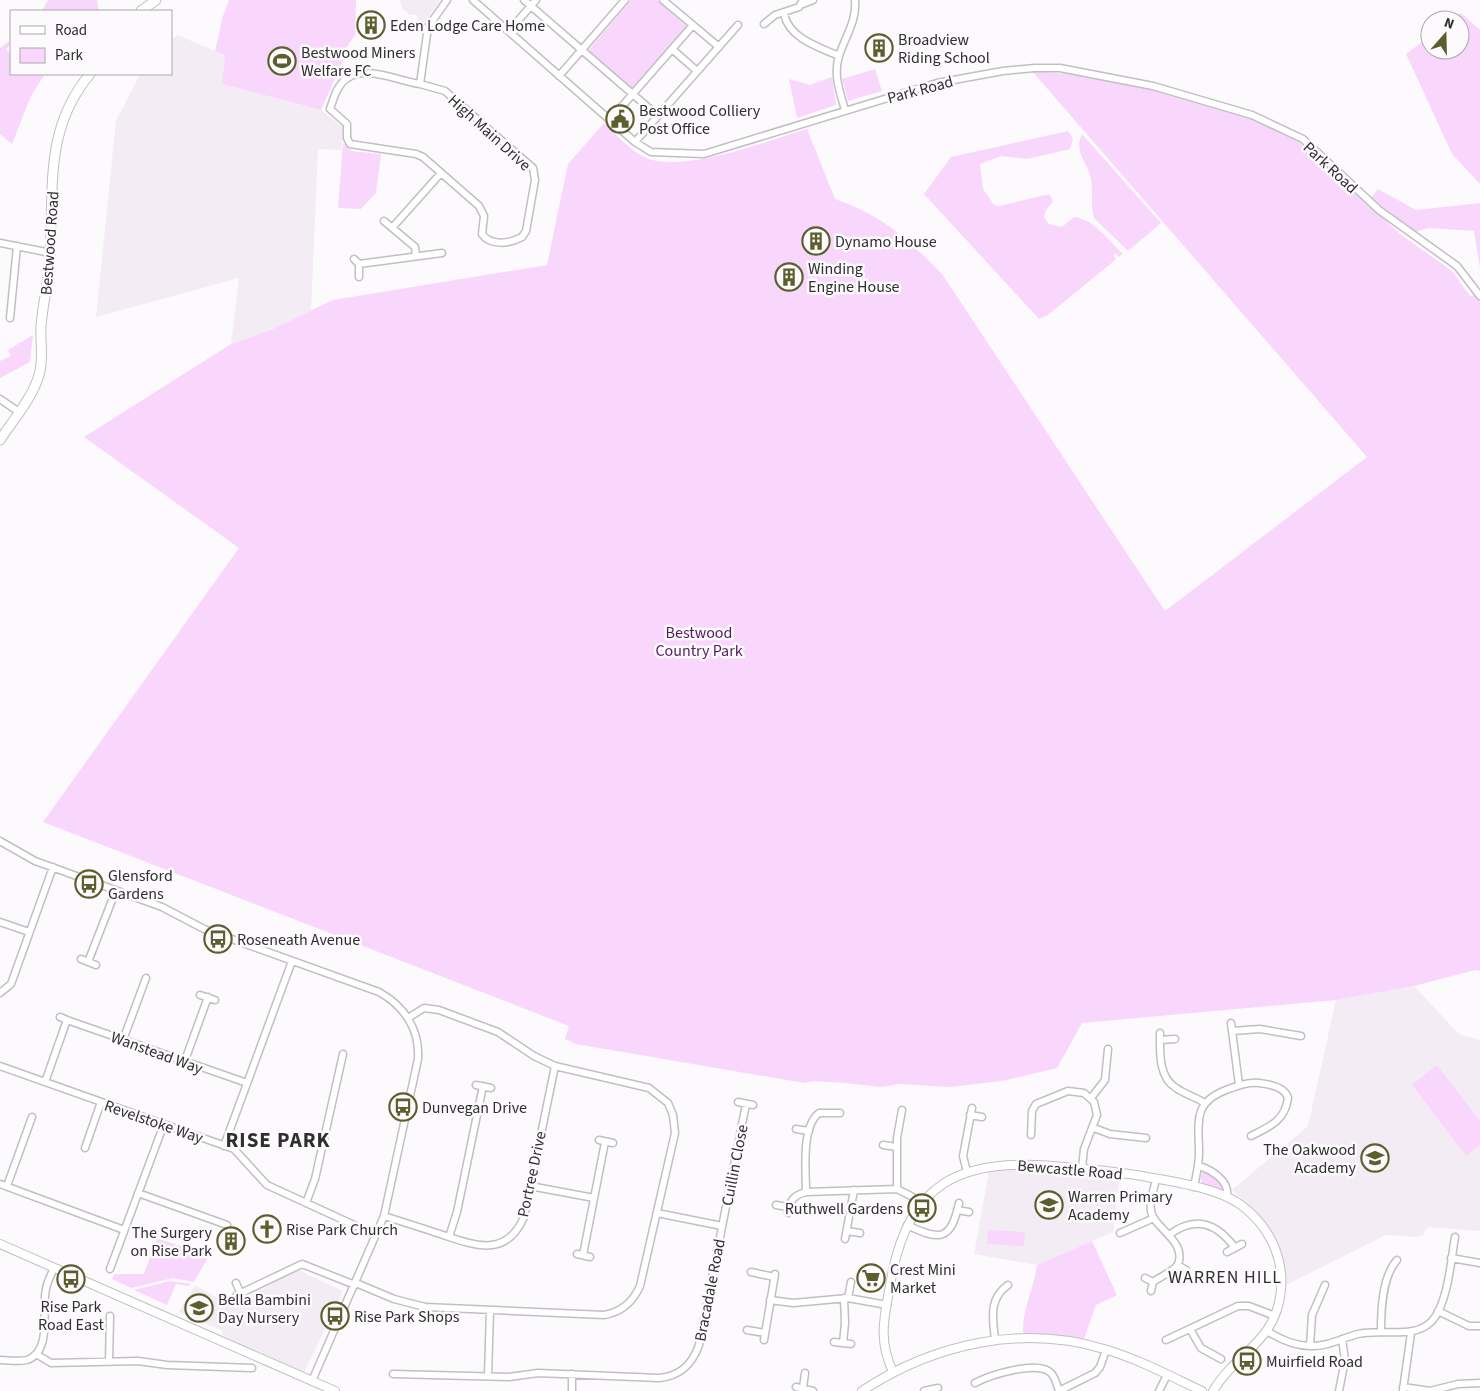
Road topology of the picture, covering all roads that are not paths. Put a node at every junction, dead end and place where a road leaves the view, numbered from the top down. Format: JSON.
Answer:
{"nodes":[{"id":1,"x":156,"y":0,"type":"edge"},
{"id":2,"x":447,"y":0,"type":"edge"},
{"id":3,"x":473,"y":0,"type":"edge"},
{"id":4,"x":524,"y":0,"type":"edge"},
{"id":5,"x":536,"y":0,"type":"edge"},
{"id":6,"x":625,"y":0,"type":"edge"},
{"id":7,"x":663,"y":0,"type":"edge"},
{"id":8,"x":813,"y":0,"type":"edge"},
{"id":9,"x":855,"y":0,"type":"edge"},
{"id":10,"x":803,"y":2,"type":"edge"},
{"id":11,"x":530,"y":6,"type":"junction"},
{"id":12,"x":142,"y":10,"type":"edge"},
{"id":13,"x":784,"y":14,"type":"junction"},
{"id":14,"x":764,"y":24,"type":"dead end"},
{"id":15,"x":693,"y":25,"type":"junction"},
{"id":16,"x":738,"y":25,"type":"dead end"},
{"id":17,"x":509,"y":31,"type":"junction"},
{"id":18,"x":718,"y":47,"type":"junction"},
{"id":19,"x":672,"y":49,"type":"junction"},
{"id":20,"x":582,"y":50,"type":"junction"},
{"id":21,"x":839,"y":56,"type":"junction"},
{"id":22,"x":697,"y":71,"type":"junction"},
{"id":23,"x":89,"y":75,"type":"edge"},
{"id":24,"x":560,"y":76,"type":"junction"},
{"id":25,"x":420,"y":84,"type":"junction"},
{"id":26,"x":632,"y":94,"type":"junction"},
{"id":27,"x":845,"y":110,"type":"junction"},
{"id":28,"x":658,"y":116,"type":"junction"},
{"id":29,"x":610,"y":120,"type":"junction"},
{"id":30,"x":635,"y":142,"type":"junction"},
{"id":31,"x":441,"y":173,"type":"junction"},
{"id":32,"x":384,"y":221,"type":"dead end"},
{"id":33,"x":392,"y":228,"type":"junction"},
{"id":34,"x":0,"y":244,"type":"edge"},
{"id":35,"x":17,"y":246,"type":"junction"},
{"id":36,"x":51,"y":252,"type":"junction"},
{"id":37,"x":442,"y":253,"type":"dead end"},
{"id":38,"x":416,"y":256,"type":"junction"},
{"id":39,"x":359,"y":277,"type":"dead end"},
{"id":40,"x":1480,"y":296,"type":"edge"},
{"id":41,"x":10,"y":318,"type":"dead end"},
{"id":42,"x":0,"y":398,"type":"edge"},
{"id":43,"x":19,"y":412,"type":"junction"},
{"id":44,"x":0,"y":440,"type":"edge"},
{"id":45,"x":0,"y":841,"type":"edge"},
{"id":46,"x":53,"y":867,"type":"junction"},
{"id":47,"x":116,"y":890,"type":"junction"},
{"id":48,"x":0,"y":922,"type":"edge"},
{"id":49,"x":29,"y":932,"type":"junction"},
{"id":50,"x":81,"y":959,"type":"dead end"},
{"id":51,"x":292,"y":961,"type":"junction"},
{"id":52,"x":88,"y":962,"type":"junction"},
{"id":53,"x":96,"y":965,"type":"dead end"},
{"id":54,"x":146,"y":978,"type":"dead end"},
{"id":55,"x":0,"y":993,"type":"edge"},
{"id":56,"x":200,"y":995,"type":"dead end"},
{"id":57,"x":208,"y":997,"type":"junction"},
{"id":58,"x":215,"y":1000,"type":"dead end"},
{"id":59,"x":60,"y":1017,"type":"dead end"},
{"id":60,"x":408,"y":1018,"type":"junction"},
{"id":61,"x":67,"y":1020,"type":"junction"},
{"id":62,"x":1231,"y":1023,"type":"dead end"},
{"id":63,"x":1295,"y":1027,"type":"dead end"},
{"id":64,"x":1232,"y":1031,"type":"junction"},
{"id":65,"x":1160,"y":1032,"type":"dead end"},
{"id":66,"x":1293,"y":1035,"type":"junction"},
{"id":67,"x":1301,"y":1036,"type":"dead end"},
{"id":68,"x":1175,"y":1039,"type":"dead end"},
{"id":69,"x":123,"y":1040,"type":"junction"},
{"id":70,"x":1160,"y":1040,"type":"junction"},
{"id":71,"x":343,"y":1054,"type":"dead end"},
{"id":72,"x":1099,"y":1056,"type":"dead end"},
{"id":73,"x":184,"y":1063,"type":"junction"},
{"id":74,"x":0,"y":1066,"type":"edge"},
{"id":75,"x":555,"y":1066,"type":"junction"},
{"id":76,"x":45,"y":1082,"type":"junction"},
{"id":77,"x":247,"y":1084,"type":"junction"},
{"id":78,"x":1239,"y":1085,"type":"junction"},
{"id":79,"x":491,"y":1088,"type":"dead end"},
{"id":80,"x":1030,"y":1098,"type":"dead end"},
{"id":81,"x":1091,"y":1098,"type":"junction"},
{"id":82,"x":101,"y":1102,"type":"junction"},
{"id":83,"x":738,"y":1102,"type":"dead end"},
{"id":84,"x":1205,"y":1103,"type":"junction"},
{"id":85,"x":1036,"y":1104,"type":"junction"},
{"id":86,"x":902,"y":1110,"type":"dead end"},
{"id":87,"x":831,"y":1112,"type":"junction"},
{"id":88,"x":840,"y":1113,"type":"dead end"},
{"id":89,"x":982,"y":1117,"type":"dead end"},
{"id":90,"x":830,"y":1120,"type":"dead end"},
{"id":91,"x":33,"y":1122,"type":"dead end"},
{"id":92,"x":164,"y":1124,"type":"junction"},
{"id":93,"x":1023,"y":1127,"type":"dead end"},
{"id":94,"x":1031,"y":1128,"type":"junction"},
{"id":95,"x":1094,"y":1128,"type":"junction"},
{"id":96,"x":796,"y":1129,"type":"dead end"},
{"id":97,"x":809,"y":1131,"type":"junction"},
{"id":98,"x":1031,"y":1135,"type":"dead end"},
{"id":99,"x":1256,"y":1136,"type":"dead end"},
{"id":100,"x":613,"y":1143,"type":"dead end"},
{"id":101,"x":1140,"y":1144,"type":"dead end"},
{"id":102,"x":883,"y":1145,"type":"dead end"},
{"id":103,"x":224,"y":1146,"type":"junction"},
{"id":104,"x":85,"y":1148,"type":"dead end"},
{"id":105,"x":897,"y":1148,"type":"junction"},
{"id":106,"x":1198,"y":1166,"type":"junction"},
{"id":107,"x":1082,"y":1168,"type":"junction"},
{"id":108,"x":966,"y":1172,"type":"junction"},
{"id":109,"x":1156,"y":1179,"type":"junction"},
{"id":110,"x":4,"y":1185,"type":"edge"},
{"id":111,"x":530,"y":1186,"type":"junction"},
{"id":112,"x":1194,"y":1187,"type":"junction"},
{"id":113,"x":897,"y":1189,"type":"junction"},
{"id":114,"x":854,"y":1190,"type":"junction"},
{"id":115,"x":806,"y":1192,"type":"junction"},
{"id":116,"x":138,"y":1193,"type":"junction"},
{"id":117,"x":1227,"y":1197,"type":"junction"},
{"id":118,"x":594,"y":1198,"type":"junction"},
{"id":119,"x":959,"y":1202,"type":"dead end"},
{"id":120,"x":306,"y":1203,"type":"junction"},
{"id":121,"x":921,"y":1204,"type":"junction"},
{"id":122,"x":776,"y":1205,"type":"dead end"},
{"id":123,"x":957,"y":1210,"type":"junction"},
{"id":124,"x":969,"y":1212,"type":"dead end"},
{"id":125,"x":657,"y":1213,"type":"junction"},
{"id":126,"x":384,"y":1216,"type":"junction"},
{"id":127,"x":1154,"y":1218,"type":"junction"},
{"id":128,"x":1124,"y":1222,"type":"dead end"},
{"id":129,"x":227,"y":1225,"type":"dead end"},
{"id":130,"x":907,"y":1225,"type":"junction"},
{"id":131,"x":722,"y":1226,"type":"junction"},
{"id":132,"x":124,"y":1230,"type":"junction"},
{"id":133,"x":1127,"y":1230,"type":"junction"},
{"id":134,"x":846,"y":1231,"type":"junction"},
{"id":135,"x":860,"y":1233,"type":"dead end"},
{"id":136,"x":1120,"y":1233,"type":"dead end"},
{"id":137,"x":376,"y":1235,"type":"junction"},
{"id":138,"x":1169,"y":1235,"type":"junction"},
{"id":139,"x":449,"y":1237,"type":"junction"},
{"id":140,"x":1455,"y":1237,"type":"dead end"},
{"id":141,"x":845,"y":1239,"type":"dead end"},
{"id":142,"x":0,"y":1244,"type":"edge"},
{"id":143,"x":1227,"y":1252,"type":"dead end"},
{"id":144,"x":583,"y":1256,"type":"dead end"},
{"id":145,"x":1451,"y":1258,"type":"junction"},
{"id":146,"x":1397,"y":1260,"type":"dead end"},
{"id":147,"x":1480,"y":1263,"type":"edge"},
{"id":148,"x":1178,"y":1265,"type":"junction"},
{"id":149,"x":54,"y":1268,"type":"junction"},
{"id":150,"x":110,"y":1270,"type":"dead end"},
{"id":151,"x":1186,"y":1270,"type":"dead end"},
{"id":152,"x":751,"y":1272,"type":"dead end"},
{"id":153,"x":1145,"y":1278,"type":"dead end"},
{"id":154,"x":851,"y":1282,"type":"dead end"},
{"id":155,"x":1153,"y":1282,"type":"junction"},
{"id":156,"x":236,"y":1283,"type":"dead end"},
{"id":157,"x":997,"y":1283,"type":"dead end"},
{"id":158,"x":355,"y":1284,"type":"junction"},
{"id":159,"x":1325,"y":1285,"type":"dead end"},
{"id":160,"x":1151,"y":1291,"type":"dead end"},
{"id":161,"x":1321,"y":1293,"type":"junction"},
{"id":162,"x":241,"y":1294,"type":"junction"},
{"id":163,"x":1328,"y":1297,"type":"dead end"},
{"id":164,"x":846,"y":1298,"type":"junction"},
{"id":165,"x":234,"y":1299,"type":"dead end"},
{"id":166,"x":770,"y":1300,"type":"junction"},
{"id":167,"x":887,"y":1305,"type":"junction"},
{"id":168,"x":490,"y":1310,"type":"junction"},
{"id":169,"x":1438,"y":1311,"type":"junction"},
{"id":170,"x":110,"y":1316,"type":"dead end"},
{"id":171,"x":1275,"y":1316,"type":"junction"},
{"id":172,"x":1480,"y":1326,"type":"edge"},
{"id":173,"x":1190,"y":1329,"type":"junction"},
{"id":174,"x":747,"y":1330,"type":"dead end"},
{"id":175,"x":1267,"y":1331,"type":"junction"},
{"id":176,"x":1380,"y":1331,"type":"junction"},
{"id":177,"x":765,"y":1333,"type":"junction"},
{"id":178,"x":1411,"y":1333,"type":"junction"},
{"id":179,"x":1342,"y":1339,"type":"junction"},
{"id":180,"x":764,"y":1340,"type":"dead end"},
{"id":181,"x":995,"y":1340,"type":"junction"},
{"id":182,"x":1166,"y":1340,"type":"dead end"},
{"id":183,"x":834,"y":1342,"type":"dead end"},
{"id":184,"x":843,"y":1343,"type":"junction"},
{"id":185,"x":851,"y":1344,"type":"dead end"},
{"id":186,"x":1310,"y":1346,"type":"junction"},
{"id":187,"x":1106,"y":1350,"type":"junction"},
{"id":188,"x":36,"y":1354,"type":"junction"},
{"id":189,"x":0,"y":1360,"type":"edge"},
{"id":190,"x":109,"y":1362,"type":"junction"},
{"id":191,"x":1210,"y":1364,"type":"dead end"},
{"id":192,"x":252,"y":1368,"type":"dead end"},
{"id":193,"x":982,"y":1370,"type":"dead end"},
{"id":194,"x":893,"y":1372,"type":"junction"},
{"id":195,"x":805,"y":1373,"type":"dead end"},
{"id":196,"x":393,"y":1374,"type":"dead end"},
{"id":197,"x":572,"y":1374,"type":"junction"},
{"id":198,"x":1167,"y":1375,"type":"junction"},
{"id":199,"x":488,"y":1376,"type":"junction"},
{"id":200,"x":985,"y":1378,"type":"junction"},
{"id":201,"x":312,"y":1381,"type":"junction"},
{"id":202,"x":975,"y":1382,"type":"dead end"},
{"id":203,"x":1466,"y":1383,"type":"junction"},
{"id":204,"x":1480,"y":1383,"type":"edge"},
{"id":205,"x":938,"y":1388,"type":"dead end"},
{"id":206,"x":1403,"y":1389,"type":"edge"},
{"id":207,"x":335,"y":1391,"type":"edge"},
{"id":208,"x":572,"y":1391,"type":"edge"},
{"id":209,"x":813,"y":1391,"type":"edge"},
{"id":210,"x":862,"y":1391,"type":"edge"},
{"id":211,"x":926,"y":1391,"type":"edge"},
{"id":212,"x":1059,"y":1391,"type":"edge"},
{"id":213,"x":1159,"y":1391,"type":"edge"},
{"id":214,"x":1202,"y":1391,"type":"edge"},
{"id":215,"x":1213,"y":1391,"type":"edge"},
{"id":216,"x":1339,"y":1391,"type":"edge"},
{"id":217,"x":1466,"y":1391,"type":"edge"}],
"edges":[{"from":1,"to":12,"type":"main road"},
{"from":2,"to":25,"type":"street"},
{"from":3,"to":17,"type":"street","name":"Park Road"},
{"from":4,"to":11,"type":"street"},
{"from":5,"to":11,"type":"street"},
{"from":6,"to":20,"type":"street"},
{"from":7,"to":15,"type":"street"},
{"from":8,"to":10,"type":"street"},
{"from":9,"to":21,"type":"street"},
{"from":10,"to":13,"type":"street"},
{"from":11,"to":17,"type":"street"},
{"from":11,"to":20,"type":"street"},
{"from":13,"to":14,"type":"street"},
{"from":13,"to":21,"type":"street"},
{"from":15,"to":18,"type":"street"},
{"from":15,"to":19,"type":"street"},
{"from":16,"to":18,"type":"street"},
{"from":17,"to":24,"type":"street","name":"Park Road"},
{"from":18,"to":22,"type":"street"},
{"from":19,"to":22,"type":"street"},
{"from":19,"to":26,"type":"street"},
{"from":20,"to":24,"type":"street"},
{"from":20,"to":26,"type":"street"},
{"from":21,"to":27,"type":"street"},
{"from":22,"to":28,"type":"street"},
{"from":23,"to":36,"type":"main road","name":"Bestwood Road"},
{"from":24,"to":29,"type":"street","name":"Park Road"},
{"from":25,"to":31,"type":"street","name":"High Main Drive"},
{"from":25,"to":31,"type":"street","name":"High Main Drive"},
{"from":26,"to":28,"type":"street"},
{"from":26,"to":29,"type":"street"},
{"from":27,"to":30,"type":"street","name":"Park Road"},
{"from":27,"to":40,"type":"street","name":"Park Road"},
{"from":28,"to":30,"type":"street"},
{"from":29,"to":30,"type":"street","name":"Park Road"},
{"from":31,"to":33,"type":"street"},
{"from":32,"to":33,"type":"street"},
{"from":33,"to":38,"type":"street"},
{"from":34,"to":35,"type":"street"},
{"from":35,"to":36,"type":"street"},
{"from":35,"to":41,"type":"street"},
{"from":36,"to":43,"type":"main road","name":"Bestwood Road"},
{"from":37,"to":38,"type":"street"},
{"from":38,"to":39,"type":"street"},
{"from":42,"to":43,"type":"street"},
{"from":43,"to":44,"type":"main road","name":"Bestwood Road"},
{"from":45,"to":46,"type":"street"},
{"from":46,"to":47,"type":"street"},
{"from":46,"to":49,"type":"street"},
{"from":47,"to":51,"type":"street"},
{"from":47,"to":52,"type":"street"},
{"from":48,"to":49,"type":"street"},
{"from":49,"to":55,"type":"street"},
{"from":50,"to":52,"type":"street"},
{"from":51,"to":60,"type":"street"},
{"from":51,"to":77,"type":"street"},
{"from":52,"to":53,"type":"street"},
{"from":54,"to":69,"type":"street"},
{"from":56,"to":57,"type":"street"},
{"from":57,"to":58,"type":"street"},
{"from":57,"to":73,"type":"street"},
{"from":59,"to":61,"type":"street","name":"Wanstead Way"},
{"from":60,"to":75,"type":"street"},
{"from":60,"to":126,"type":"street"},
{"from":61,"to":69,"type":"street","name":"Wanstead Way"},
{"from":61,"to":76,"type":"street"},
{"from":62,"to":64,"type":"street"},
{"from":63,"to":66,"type":"street"},
{"from":64,"to":66,"type":"street"},
{"from":64,"to":78,"type":"street"},
{"from":65,"to":70,"type":"street"},
{"from":66,"to":67,"type":"street"},
{"from":68,"to":70,"type":"street"},
{"from":69,"to":73,"type":"street","name":"Wanstead Way"},
{"from":70,"to":84,"type":"street"},
{"from":71,"to":120,"type":"street"},
{"from":72,"to":81,"type":"street"},
{"from":73,"to":77,"type":"street","name":"Wanstead Way"},
{"from":74,"to":76,"type":"street","name":"Revelstoke Way"},
{"from":75,"to":111,"type":"street","name":"Portree Drive"},
{"from":75,"to":125,"type":"street"},
{"from":76,"to":82,"type":"street","name":"Revelstoke Way"},
{"from":77,"to":103,"type":"street"},
{"from":78,"to":84,"type":"street"},
{"from":78,"to":99,"type":"street"},
{"from":79,"to":139,"type":"street"},
{"from":80,"to":85,"type":"street"},
{"from":81,"to":85,"type":"street"},
{"from":81,"to":95,"type":"street"},
{"from":82,"to":92,"type":"street","name":"Revelstoke Way"},
{"from":82,"to":104,"type":"street"},
{"from":83,"to":131,"type":"street","name":"Cuillin Close"},
{"from":84,"to":106,"type":"street"},
{"from":85,"to":94,"type":"street"},
{"from":86,"to":105,"type":"street"},
{"from":87,"to":88,"type":"street"},
{"from":87,"to":90,"type":"street"},
{"from":87,"to":97,"type":"street"},
{"from":89,"to":108,"type":"street"},
{"from":91,"to":110,"type":"street"},
{"from":92,"to":103,"type":"street","name":"Revelstoke Way"},
{"from":92,"to":116,"type":"street"},
{"from":93,"to":94,"type":"street"},
{"from":94,"to":98,"type":"street"},
{"from":95,"to":101,"type":"street"},
{"from":95,"to":107,"type":"street"},
{"from":96,"to":97,"type":"street"},
{"from":97,"to":115,"type":"street"},
{"from":100,"to":118,"type":"street"},
{"from":102,"to":105,"type":"street"},
{"from":103,"to":120,"type":"street","name":"Revelstoke Way"},
{"from":105,"to":113,"type":"street"},
{"from":106,"to":112,"type":"street"},
{"from":106,"to":117,"type":"street"},
{"from":107,"to":108,"type":"street","name":"Bewcastle Road"},
{"from":107,"to":109,"type":"street","name":"Bewcastle Road"},
{"from":108,"to":121,"type":"street","name":"Bewcastle Road"},
{"from":109,"to":112,"type":"street","name":"Bewcastle Road"},
{"from":109,"to":127,"type":"street"},
{"from":110,"to":132,"type":"street"},
{"from":111,"to":118,"type":"street"},
{"from":111,"to":139,"type":"street","name":"Portree Drive"},
{"from":112,"to":117,"type":"street","name":"Bewcastle Road"},
{"from":113,"to":114,"type":"street"},
{"from":113,"to":121,"type":"street"},
{"from":114,"to":115,"type":"street"},
{"from":114,"to":134,"type":"street"},
{"from":115,"to":122,"type":"street"},
{"from":116,"to":129,"type":"street"},
{"from":116,"to":132,"type":"street"},
{"from":117,"to":171,"type":"street","name":"Bewcastle Road"},
{"from":118,"to":144,"type":"street"},
{"from":119,"to":123,"type":"street"},
{"from":120,"to":137,"type":"street","name":"Revelstoke Way"},
{"from":121,"to":130,"type":"street","name":"Bewcastle Road"},
{"from":123,"to":124,"type":"street"},
{"from":123,"to":130,"type":"street"},
{"from":125,"to":131,"type":"street","name":"Bracadale Road"},
{"from":125,"to":168,"type":"street"},
{"from":126,"to":137,"type":"street"},
{"from":126,"to":139,"type":"street","name":"Portree Drive"},
{"from":127,"to":133,"type":"street"},
{"from":127,"to":138,"type":"street"},
{"from":128,"to":133,"type":"street"},
{"from":130,"to":167,"type":"street","name":"Bewcastle Road"},
{"from":131,"to":197,"type":"street","name":"Bracadale Road"},
{"from":132,"to":150,"type":"street"},
{"from":133,"to":136,"type":"street"},
{"from":134,"to":135,"type":"street"},
{"from":134,"to":141,"type":"street"},
{"from":137,"to":158,"type":"street"},
{"from":138,"to":143,"type":"street"},
{"from":138,"to":148,"type":"street"},
{"from":140,"to":145,"type":"street"},
{"from":142,"to":149,"type":"street"},
{"from":145,"to":147,"type":"street"},
{"from":145,"to":169,"type":"street"},
{"from":146,"to":176,"type":"street"},
{"from":148,"to":151,"type":"street"},
{"from":148,"to":155,"type":"street"},
{"from":149,"to":188,"type":"street"},
{"from":149,"to":201,"type":"street"},
{"from":152,"to":166,"type":"street"},
{"from":153,"to":155,"type":"street"},
{"from":154,"to":164,"type":"street"},
{"from":155,"to":160,"type":"street"},
{"from":156,"to":162,"type":"street"},
{"from":157,"to":181,"type":"street"},
{"from":158,"to":162,"type":"street"},
{"from":158,"to":168,"type":"street"},
{"from":158,"to":201,"type":"street"},
{"from":159,"to":161,"type":"street"},
{"from":161,"to":163,"type":"street"},
{"from":161,"to":186,"type":"street"},
{"from":162,"to":165,"type":"street"},
{"from":164,"to":166,"type":"street"},
{"from":164,"to":167,"type":"street"},
{"from":164,"to":184,"type":"street"},
{"from":166,"to":177,"type":"street"},
{"from":167,"to":194,"type":"street","name":"Bewcastle Road"},
{"from":168,"to":199,"type":"street"},
{"from":169,"to":172,"type":"street"},
{"from":169,"to":178,"type":"street"},
{"from":170,"to":190,"type":"street"},
{"from":171,"to":173,"type":"street"},
{"from":171,"to":175,"type":"street","name":"Bewcastle Road"},
{"from":173,"to":182,"type":"street"},
{"from":173,"to":191,"type":"street"},
{"from":174,"to":177,"type":"street"},
{"from":175,"to":186,"type":"street"},
{"from":175,"to":215,"type":"street","name":"Bewcastle Road"},
{"from":176,"to":178,"type":"street"},
{"from":176,"to":179,"type":"street"},
{"from":177,"to":180,"type":"street"},
{"from":178,"to":206,"type":"street"},
{"from":179,"to":186,"type":"street"},
{"from":179,"to":216,"type":"street"},
{"from":181,"to":187,"type":"street"},
{"from":181,"to":194,"type":"street"},
{"from":183,"to":184,"type":"street"},
{"from":184,"to":185,"type":"street"},
{"from":187,"to":198,"type":"street"},
{"from":187,"to":212,"type":"street"},
{"from":188,"to":189,"type":"street"},
{"from":188,"to":190,"type":"street"},
{"from":190,"to":192,"type":"street"},
{"from":193,"to":200,"type":"street"},
{"from":194,"to":210,"type":"street"},
{"from":195,"to":209,"type":"street"},
{"from":196,"to":199,"type":"street","name":"Bracadale Road"},
{"from":197,"to":199,"type":"street","name":"Bracadale Road"},
{"from":197,"to":208,"type":"street"},
{"from":198,"to":213,"type":"street"},
{"from":198,"to":214,"type":"street"},
{"from":200,"to":202,"type":"street"},
{"from":200,"to":212,"type":"street"},
{"from":201,"to":207,"type":"street"},
{"from":203,"to":204,"type":"street"},
{"from":203,"to":206,"type":"street"},
{"from":203,"to":217,"type":"street"},
{"from":205,"to":211,"type":"street"}]}
